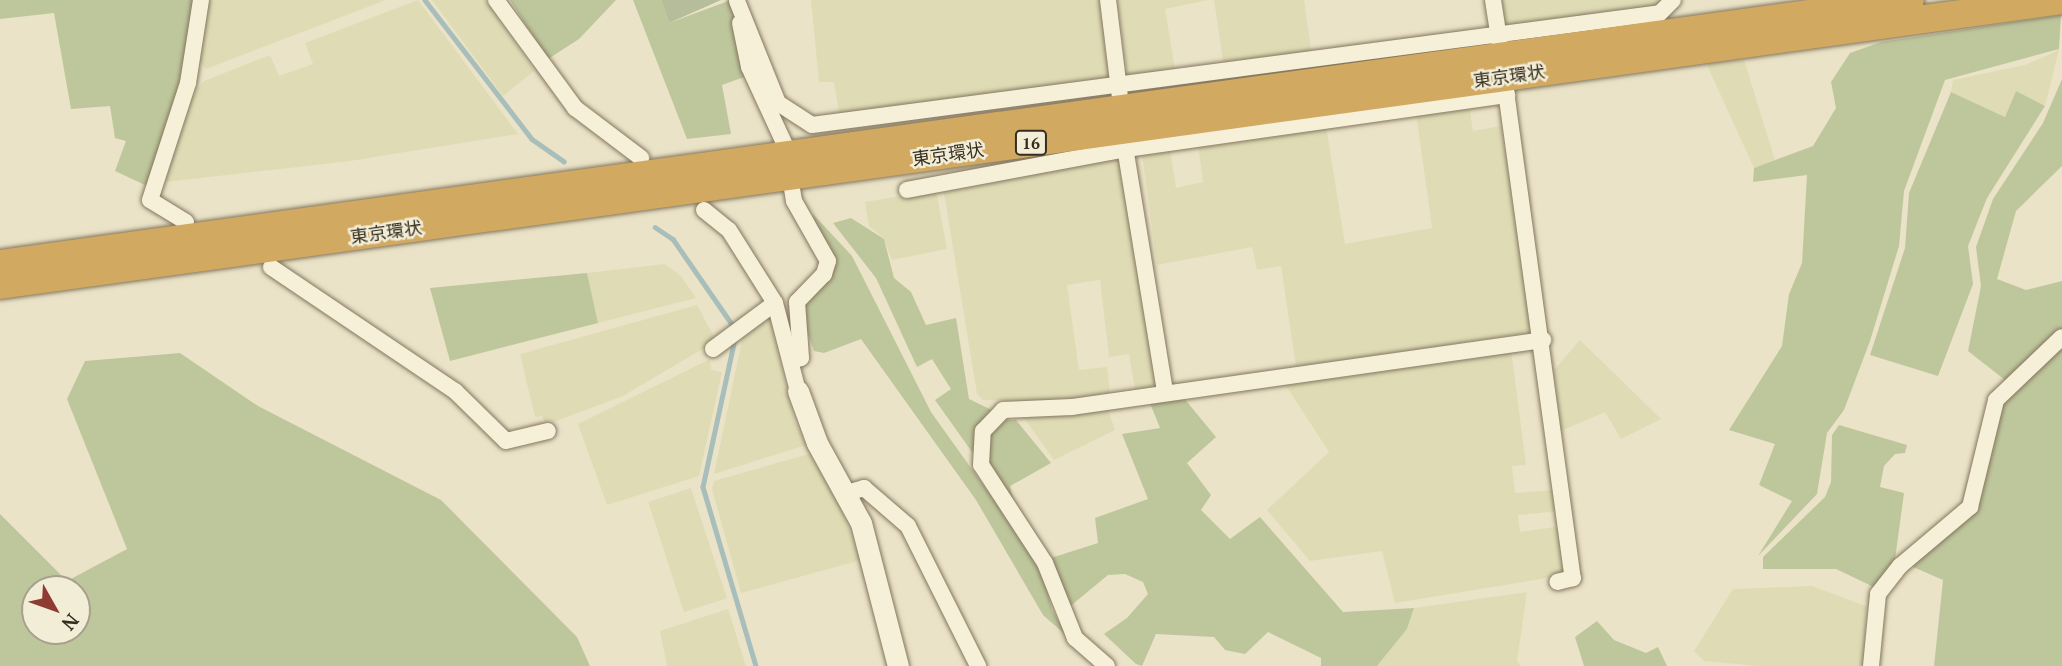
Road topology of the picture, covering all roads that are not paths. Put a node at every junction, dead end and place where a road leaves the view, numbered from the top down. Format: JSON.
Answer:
{"nodes":[{"id":1,"x":201,"y":0,"type":"edge"},
{"id":2,"x":496,"y":0,"type":"edge"},
{"id":3,"x":1108,"y":0,"type":"edge"},
{"id":4,"x":1493,"y":0,"type":"edge"},
{"id":5,"x":1673,"y":0,"type":"edge"},
{"id":6,"x":1910,"y":0,"type":"edge"},
{"id":7,"x":2062,"y":0,"type":"edge"},
{"id":8,"x":737,"y":1,"type":"edge"},
{"id":9,"x":1503,"y":66,"type":"junction"},
{"id":10,"x":1122,"y":119,"type":"junction"},
{"id":11,"x":641,"y":158,"type":"dead end"},
{"id":12,"x":789,"y":167,"type":"junction"},
{"id":13,"x":907,"y":190,"type":"dead end"},
{"id":14,"x":704,"y":210,"type":"dead end"},
{"id":15,"x":186,"y":222,"type":"dead end"},
{"id":16,"x":0,"y":264,"type":"edge"},
{"id":17,"x":271,"y":267,"type":"dead end"},
{"id":18,"x":0,"y":285,"type":"edge"},
{"id":19,"x":775,"y":303,"type":"junction"},
{"id":20,"x":2062,"y":337,"type":"edge"},
{"id":21,"x":1543,"y":340,"type":"junction"},
{"id":22,"x":713,"y":349,"type":"dead end"},
{"id":23,"x":791,"y":361,"type":"junction"},
{"id":24,"x":798,"y":391,"type":"joint"},
{"id":25,"x":1165,"y":392,"type":"junction"},
{"id":26,"x":548,"y":431,"type":"dead end"},
{"id":27,"x":847,"y":493,"type":"junction"},
{"id":28,"x":1557,"y":582,"type":"dead end"},
{"id":29,"x":1092,"y":655,"type":"junction"},
{"id":30,"x":898,"y":666,"type":"edge"},
{"id":31,"x":978,"y":666,"type":"edge"},
{"id":32,"x":1079,"y":666,"type":"edge"},
{"id":33,"x":1107,"y":666,"type":"edge"},
{"id":34,"x":1871,"y":666,"type":"edge"}],
"edges":[{"from":1,"to":15,"type":"street"},
{"from":2,"to":11,"type":"street"},
{"from":3,"to":10,"type":"street"},
{"from":4,"to":9,"type":"street"},
{"from":5,"to":9,"type":"street"},
{"from":6,"to":9,"type":"highway","name":"東京環状","number":"16"},
{"from":7,"to":9,"type":"highway","name":"東京環状","number":"16"},
{"from":8,"to":10,"type":"street"},
{"from":8,"to":12,"type":"street"},
{"from":9,"to":10,"type":"highway","name":"東京環状","number":"16"},
{"from":9,"to":10,"type":"street"},
{"from":9,"to":21,"type":"street"},
{"from":10,"to":12,"type":"highway","name":"東京環状","number":"16"},
{"from":10,"to":13,"type":"street"},
{"from":10,"to":25,"type":"street"},
{"from":12,"to":16,"type":"highway","name":"東京環状","number":"16"},
{"from":12,"to":18,"type":"highway","name":"東京環状","number":"16"},
{"from":12,"to":23,"type":"street"},
{"from":14,"to":19,"type":"street"},
{"from":17,"to":26,"type":"street"},
{"from":19,"to":22,"type":"street"},
{"from":19,"to":23,"type":"street"},
{"from":20,"to":34,"type":"street"},
{"from":21,"to":25,"type":"street"},
{"from":21,"to":28,"type":"street"},
{"from":23,"to":24,"type":"street"},
{"from":24,"to":27,"type":"street"},
{"from":25,"to":29,"type":"street"},
{"from":27,"to":30,"type":"street"},
{"from":27,"to":31,"type":"street"},
{"from":29,"to":32,"type":"street"},
{"from":29,"to":33,"type":"street"}]}
